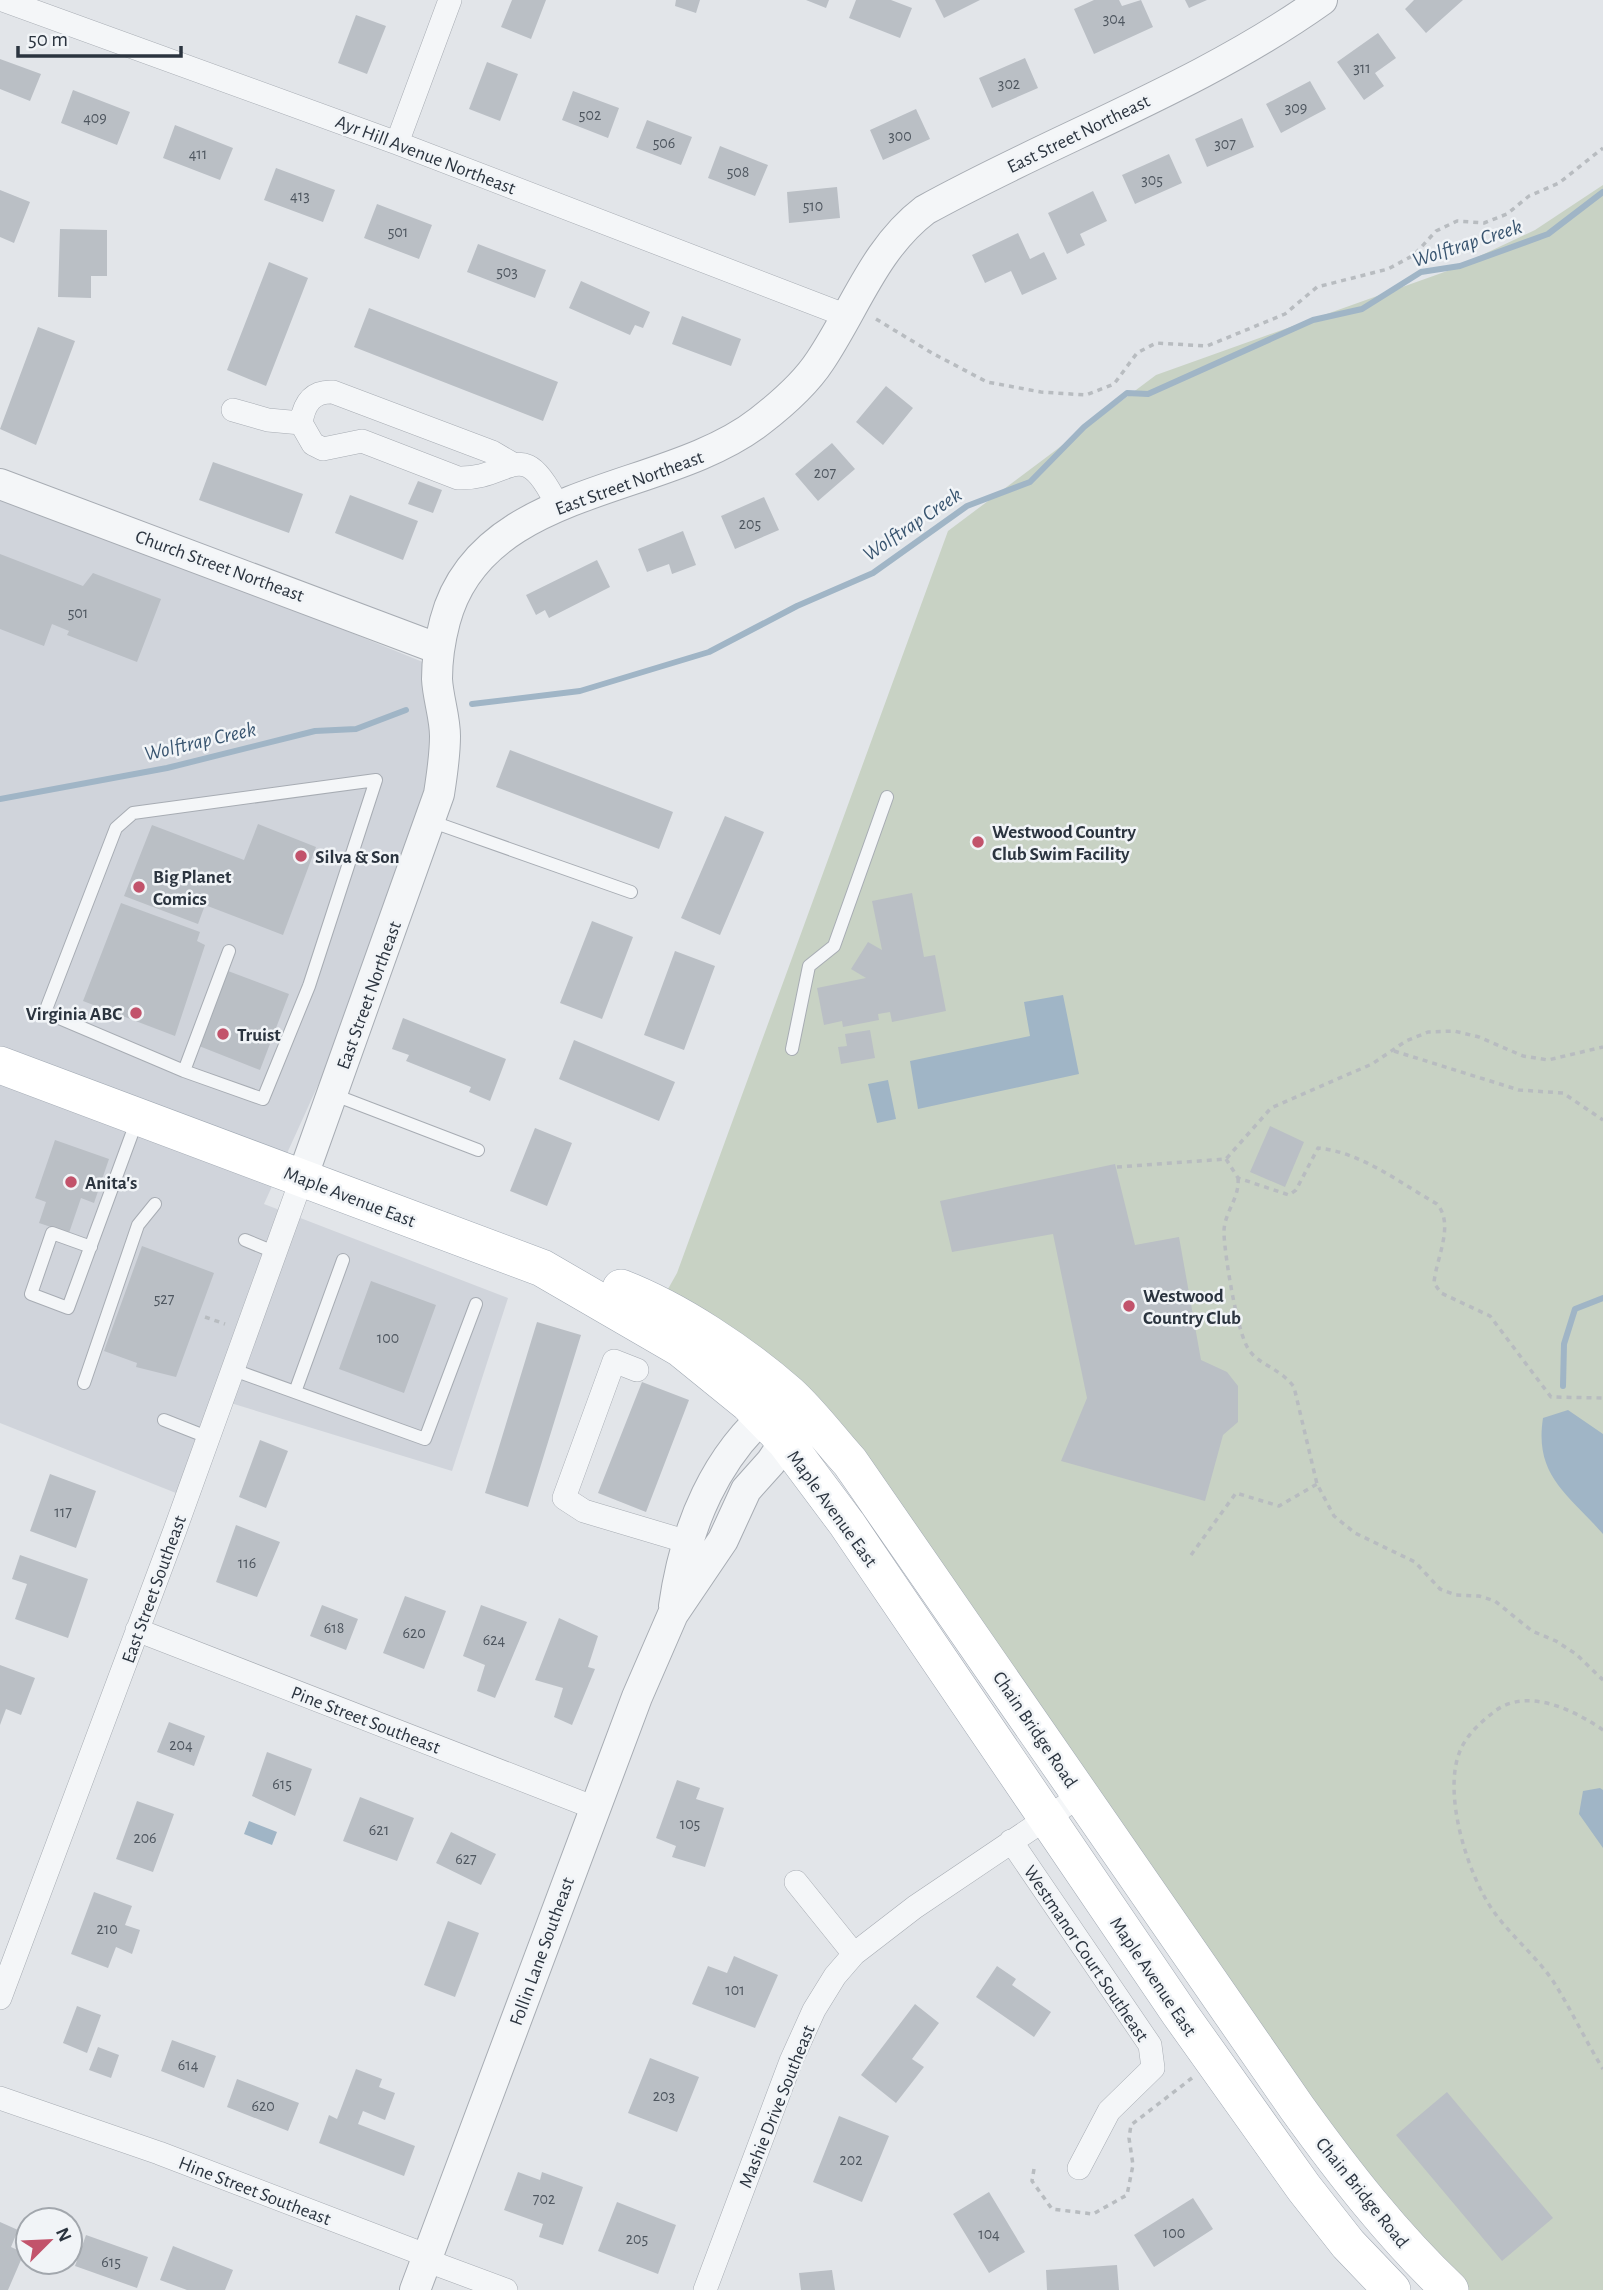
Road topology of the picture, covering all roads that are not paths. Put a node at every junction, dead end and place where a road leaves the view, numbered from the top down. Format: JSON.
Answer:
{"nodes":[{"id":1,"x":3,"y":0,"type":"edge"},
{"id":2,"x":450,"y":0,"type":"edge"},
{"id":3,"x":1322,"y":0,"type":"edge"},
{"id":4,"x":397,"y":143,"type":"junction"},
{"id":5,"x":847,"y":316,"type":"junction"},
{"id":6,"x":233,"y":410,"type":"dead end"},
{"id":7,"x":379,"y":410,"type":"junction"},
{"id":8,"x":301,"y":423,"type":"junction"},
{"id":9,"x":369,"y":443,"type":"junction"},
{"id":10,"x":511,"y":463,"type":"junction"},
{"id":11,"x":0,"y":484,"type":"edge"},
{"id":12,"x":558,"y":507,"type":"junction"},
{"id":13,"x":439,"y":649,"type":"junction"},
{"id":14,"x":887,"y":797,"type":"dead end"},
{"id":15,"x":430,"y":821,"type":"junction"},
{"id":16,"x":631,"y":892,"type":"dead end"},
{"id":17,"x":229,"y":951,"type":"dead end"},
{"id":18,"x":792,"y":1049,"type":"dead end"},
{"id":19,"x":0,"y":1065,"type":"edge"},
{"id":20,"x":184,"y":1071,"type":"junction"},
{"id":21,"x":332,"y":1094,"type":"junction"},
{"id":22,"x":139,"y":1117,"type":"junction"},
{"id":23,"x":478,"y":1150,"type":"dead end"},
{"id":24,"x":302,"y":1178,"type":"junction"},
{"id":25,"x":155,"y":1204,"type":"dead end"},
{"id":26,"x":245,"y":1240,"type":"dead end"},
{"id":27,"x":91,"y":1247,"type":"junction"},
{"id":28,"x":274,"y":1252,"type":"junction"},
{"id":29,"x":343,"y":1260,"type":"dead end"},
{"id":30,"x":476,"y":1304,"type":"dead end"},
{"id":31,"x":231,"y":1369,"type":"junction"},
{"id":32,"x":637,"y":1370,"type":"dead end"},
{"id":33,"x":84,"y":1383,"type":"dead end"},
{"id":34,"x":295,"y":1392,"type":"junction"},
{"id":35,"x":779,"y":1417,"type":"junction"},
{"id":36,"x":164,"y":1420,"type":"dead end"},
{"id":37,"x":207,"y":1437,"type":"junction"},
{"id":38,"x":688,"y":1542,"type":"junction"},
{"id":39,"x":673,"y":1614,"type":"junction"},
{"id":40,"x":138,"y":1630,"type":"junction"},
{"id":41,"x":1081,"y":1795,"type":"junction"},
{"id":42,"x":595,"y":1808,"type":"junction"},
{"id":43,"x":1047,"y":1819,"type":"junction"},
{"id":44,"x":1011,"y":1842,"type":"junction"},
{"id":45,"x":796,"y":1882,"type":"dead end"},
{"id":46,"x":854,"y":1954,"type":"junction"},
{"id":47,"x":0,"y":1998,"type":"edge"},
{"id":48,"x":0,"y":2098,"type":"edge"},
{"id":49,"x":1079,"y":2168,"type":"dead end"},
{"id":50,"x":428,"y":2256,"type":"junction"},
{"id":51,"x":415,"y":2290,"type":"edge"},
{"id":52,"x":506,"y":2290,"type":"edge"},
{"id":53,"x":705,"y":2290,"type":"edge"},
{"id":54,"x":1392,"y":2290,"type":"edge"},
{"id":55,"x":1450,"y":2290,"type":"edge"}],
"edges":[{"from":1,"to":4,"type":"street","name":"Ayr Hill Avenue Northeast"},
{"from":2,"to":4,"type":"street"},
{"from":3,"to":5,"type":"street","name":"East Street Northeast"},
{"from":4,"to":5,"type":"street","name":"Ayr Hill Avenue Northeast"},
{"from":5,"to":12,"type":"street","name":"East Street Northeast"},
{"from":6,"to":8,"type":"street"},
{"from":7,"to":8,"type":"street"},
{"from":7,"to":9,"type":"street"},
{"from":7,"to":10,"type":"street"},
{"from":8,"to":9,"type":"street"},
{"from":9,"to":10,"type":"street"},
{"from":10,"to":12,"type":"street"},
{"from":11,"to":13,"type":"street","name":"Church Street Northeast"},
{"from":12,"to":13,"type":"street","name":"East Street Northeast"},
{"from":13,"to":15,"type":"street","name":"East Street Northeast"},
{"from":14,"to":18,"type":"lane"},
{"from":15,"to":16,"type":"lane"},
{"from":15,"to":21,"type":"street","name":"East Street Northeast"},
{"from":17,"to":20,"type":"lane"},
{"from":19,"to":22,"type":"main road","name":"Maple Avenue East"},
{"from":20,"to":20,"type":"lane"},
{"from":21,"to":23,"type":"lane"},
{"from":21,"to":24,"type":"street","name":"East Street Northeast"},
{"from":22,"to":24,"type":"main road","name":"Maple Avenue East"},
{"from":22,"to":27,"type":"lane"},
{"from":24,"to":28,"type":"street","name":"East Street Southeast"},
{"from":24,"to":35,"type":"main road","name":"Maple Avenue East"},
{"from":25,"to":33,"type":"lane"},
{"from":26,"to":28,"type":"lane"},
{"from":27,"to":27,"type":"lane"},
{"from":28,"to":31,"type":"street","name":"East Street Southeast"},
{"from":29,"to":34,"type":"lane"},
{"from":30,"to":34,"type":"lane"},
{"from":31,"to":34,"type":"lane"},
{"from":31,"to":37,"type":"street","name":"East Street Southeast"},
{"from":32,"to":38,"type":"street"},
{"from":35,"to":38,"type":"street","name":"Follin Lane Southeast"},
{"from":35,"to":39,"type":"street","name":"Follin Lane Southeast"},
{"from":35,"to":41,"type":"main road","name":"Chain Bridge Road"},
{"from":35,"to":43,"type":"main road","name":"Maple Avenue East"},
{"from":36,"to":37,"type":"lane"},
{"from":37,"to":40,"type":"street","name":"East Street Southeast"},
{"from":38,"to":39,"type":"street","name":"Follin Lane Southeast"},
{"from":39,"to":42,"type":"street","name":"Follin Lane Southeast"},
{"from":40,"to":42,"type":"street","name":"Pine Street Southeast"},
{"from":40,"to":47,"type":"street","name":"East Street Southeast"},
{"from":41,"to":43,"type":"street","name":"Mashie Drive Southeast"},
{"from":41,"to":55,"type":"main road","name":"Chain Bridge Road"},
{"from":42,"to":50,"type":"street","name":"Follin Lane Southeast"},
{"from":43,"to":44,"type":"street","name":"Mashie Drive Southeast"},
{"from":43,"to":54,"type":"main road","name":"Maple Avenue East"},
{"from":44,"to":46,"type":"street","name":"Mashie Drive Southeast"},
{"from":44,"to":49,"type":"street","name":"Westmanor Court Southeast"},
{"from":45,"to":46,"type":"street"},
{"from":46,"to":53,"type":"street","name":"Mashie Drive Southeast"},
{"from":48,"to":50,"type":"street","name":"Hine Street Southeast"},
{"from":50,"to":51,"type":"street","name":"Follin Lane Southeast"},
{"from":50,"to":52,"type":"street","name":"Hine Street Southeast"}]}
